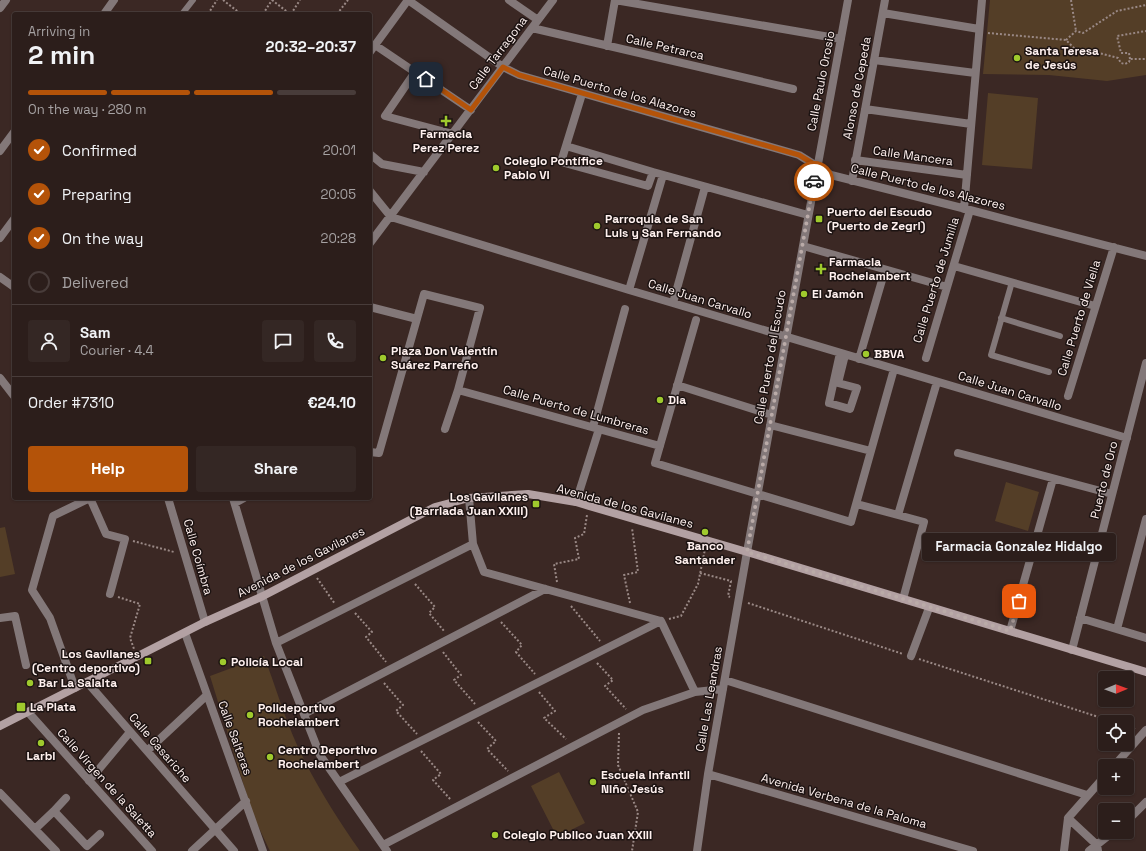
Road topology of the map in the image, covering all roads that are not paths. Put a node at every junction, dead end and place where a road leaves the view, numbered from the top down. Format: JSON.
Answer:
{"nodes":[{"id":1,"x":6,"y":0,"type":"edge"},
{"id":2,"x":114,"y":0,"type":"edge"},
{"id":3,"x":193,"y":0,"type":"edge"},
{"id":4,"x":408,"y":0,"type":"edge"},
{"id":5,"x":509,"y":0,"type":"edge"},
{"id":6,"x":553,"y":0,"type":"edge"},
{"id":7,"x":615,"y":0,"type":"edge"},
{"id":8,"x":848,"y":0,"type":"edge"},
{"id":9,"x":885,"y":0,"type":"edge"},
{"id":10,"x":982,"y":0,"type":"edge"},
{"id":11,"x":0,"y":8,"type":"edge"},
{"id":12,"x":105,"y":12,"type":"edge"},
{"id":13,"x":184,"y":12,"type":"edge"},
{"id":14,"x":883,"y":13,"type":"junction"},
{"id":15,"x":538,"y":20,"type":"junction"},
{"id":16,"x":532,"y":28,"type":"junction"},
{"id":17,"x":983,"y":31,"type":"junction"},
{"id":18,"x":841,"y":39,"type":"junction"},
{"id":19,"x":607,"y":46,"type":"junction"},
{"id":20,"x":372,"y":49,"type":"edge"},
{"id":21,"x":874,"y":60,"type":"junction"},
{"id":22,"x":503,"y":67,"type":"junction"},
{"id":23,"x":415,"y":72,"type":"junction"},
{"id":24,"x":975,"y":73,"type":"junction"},
{"id":25,"x":793,"y":88,"type":"dead end"},
{"id":26,"x":582,"y":94,"type":"junction"},
{"id":27,"x":865,"y":109,"type":"junction"},
{"id":28,"x":471,"y":110,"type":"junction"},
{"id":29,"x":971,"y":124,"type":"junction"},
{"id":30,"x":453,"y":134,"type":"junction"},
{"id":31,"x":12,"y":135,"type":"edge"},
{"id":32,"x":566,"y":146,"type":"junction"},
{"id":33,"x":0,"y":151,"type":"edge"},
{"id":34,"x":372,"y":156,"type":"edge"},
{"id":35,"x":855,"y":160,"type":"junction"},
{"id":36,"x":817,"y":166,"type":"junction"},
{"id":37,"x":424,"y":172,"type":"junction"},
{"id":38,"x":653,"y":172,"type":"junction"},
{"id":39,"x":663,"y":175,"type":"junction"},
{"id":40,"x":967,"y":175,"type":"junction"},
{"id":41,"x":852,"y":180,"type":"junction"},
{"id":42,"x":706,"y":187,"type":"junction"},
{"id":43,"x":372,"y":193,"type":"edge"},
{"id":44,"x":967,"y":209,"type":"junction"},
{"id":45,"x":808,"y":215,"type":"junction"},
{"id":46,"x":391,"y":217,"type":"junction"},
{"id":47,"x":12,"y":222,"type":"edge"},
{"id":48,"x":0,"y":238,"type":"edge"},
{"id":49,"x":372,"y":241,"type":"edge"},
{"id":50,"x":802,"y":246,"type":"junction"},
{"id":51,"x":1114,"y":247,"type":"junction"},
{"id":52,"x":1146,"y":256,"type":"edge"},
{"id":53,"x":954,"y":266,"type":"junction"},
{"id":54,"x":885,"y":270,"type":"junction"},
{"id":55,"x":0,"y":277,"type":"edge"},
{"id":56,"x":1012,"y":282,"type":"junction"},
{"id":57,"x":12,"y":286,"type":"edge"},
{"id":58,"x":948,"y":287,"type":"junction"},
{"id":59,"x":629,"y":290,"type":"junction"},
{"id":60,"x":674,"y":303,"type":"junction"},
{"id":61,"x":1095,"y":306,"type":"junction"},
{"id":62,"x":372,"y":308,"type":"edge"},
{"id":63,"x":625,"y":309,"type":"dead end"},
{"id":64,"x":1001,"y":318,"type":"junction"},
{"id":65,"x":416,"y":319,"type":"junction"},
{"id":66,"x":696,"y":320,"type":"dead end"},
{"id":67,"x":1060,"y":336,"type":"dead end"},
{"id":68,"x":786,"y":337,"type":"junction"},
{"id":69,"x":843,"y":354,"type":"junction"},
{"id":70,"x":926,"y":358,"type":"dead end"},
{"id":71,"x":859,"y":359,"type":"junction"},
{"id":72,"x":1146,"y":363,"type":"edge"},
{"id":73,"x":894,"y":369,"type":"junction"},
{"id":74,"x":1049,"y":372,"type":"dead end"},
{"id":75,"x":0,"y":378,"type":"edge"},
{"id":76,"x":937,"y":382,"type":"junction"},
{"id":77,"x":677,"y":385,"type":"junction"},
{"id":78,"x":458,"y":390,"type":"junction"},
{"id":79,"x":12,"y":393,"type":"edge"},
{"id":80,"x":1068,"y":396,"type":"dead end"},
{"id":81,"x":772,"y":415,"type":"junction"},
{"id":82,"x":770,"y":425,"type":"junction"},
{"id":83,"x":596,"y":428,"type":"junction"},
{"id":84,"x":445,"y":429,"type":"dead end"},
{"id":85,"x":1127,"y":438,"type":"junction"},
{"id":86,"x":660,"y":446,"type":"junction"},
{"id":87,"x":871,"y":451,"type":"junction"},
{"id":88,"x":372,"y":452,"type":"edge"},
{"id":89,"x":958,"y":453,"type":"dead end"},
{"id":90,"x":1053,"y":478,"type":"junction"},
{"id":91,"x":1112,"y":494,"type":"junction"},
{"id":92,"x":758,"y":495,"type":"junction"},
{"id":93,"x":469,"y":498,"type":"junction"},
{"id":94,"x":86,"y":500,"type":"edge"},
{"id":95,"x":91,"y":500,"type":"edge"},
{"id":96,"x":169,"y":500,"type":"edge"},
{"id":97,"x":234,"y":501,"type":"edge"},
{"id":98,"x":576,"y":502,"type":"junction"},
{"id":99,"x":856,"y":504,"type":"junction"},
{"id":100,"x":898,"y":515,"type":"junction"},
{"id":101,"x":1146,"y":519,"type":"edge"},
{"id":102,"x":473,"y":544,"type":"junction"},
{"id":103,"x":747,"y":552,"type":"junction"},
{"id":104,"x":545,"y":589,"type":"junction"},
{"id":105,"x":110,"y":594,"type":"road end"},
{"id":106,"x":263,"y":596,"type":"junction"},
{"id":107,"x":903,"y":600,"type":"junction"},
{"id":108,"x":929,"y":608,"type":"junction"},
{"id":109,"x":0,"y":618,"type":"edge"},
{"id":110,"x":1080,"y":618,"type":"junction"},
{"id":111,"x":661,"y":621,"type":"junction"},
{"id":112,"x":205,"y":622,"type":"junction"},
{"id":113,"x":1117,"y":629,"type":"junction"},
{"id":114,"x":1010,"y":631,"type":"junction"},
{"id":115,"x":185,"y":633,"type":"junction"},
{"id":116,"x":1146,"y":638,"type":"edge"},
{"id":117,"x":276,"y":643,"type":"junction"},
{"id":118,"x":1072,"y":650,"type":"junction"},
{"id":119,"x":911,"y":656,"type":"road end"},
{"id":120,"x":26,"y":665,"type":"dead end"},
{"id":121,"x":1146,"y":672,"type":"edge"},
{"id":122,"x":725,"y":680,"type":"junction"},
{"id":123,"x":87,"y":682,"type":"junction"},
{"id":124,"x":75,"y":688,"type":"junction"},
{"id":125,"x":723,"y":689,"type":"junction"},
{"id":126,"x":695,"y":692,"type":"junction"},
{"id":127,"x":207,"y":695,"type":"junction"},
{"id":128,"x":28,"y":712,"type":"junction"},
{"id":129,"x":304,"y":714,"type":"junction"},
{"id":130,"x":0,"y":726,"type":"edge"},
{"id":131,"x":1146,"y":730,"type":"edge"},
{"id":132,"x":130,"y":732,"type":"junction"},
{"id":133,"x":147,"y":751,"type":"junction"},
{"id":134,"x":1120,"y":759,"type":"edge"},
{"id":135,"x":708,"y":774,"type":"junction"},
{"id":136,"x":89,"y":781,"type":"junction"},
{"id":137,"x":339,"y":782,"type":"junction"},
{"id":138,"x":1098,"y":783,"type":"edge"},
{"id":139,"x":0,"y":793,"type":"edge"},
{"id":140,"x":1087,"y":795,"type":"junction"},
{"id":141,"x":66,"y":798,"type":"dead end"},
{"id":142,"x":246,"y":801,"type":"junction"},
{"id":143,"x":1146,"y":802,"type":"edge"},
{"id":144,"x":54,"y":811,"type":"junction"},
{"id":145,"x":1134,"y":814,"type":"edge"},
{"id":146,"x":1068,"y":818,"type":"junction"},
{"id":147,"x":35,"y":829,"type":"junction"},
{"id":148,"x":215,"y":830,"type":"junction"},
{"id":149,"x":100,"y":834,"type":"dead end"},
{"id":150,"x":1106,"y":839,"type":"edge"},
{"id":151,"x":385,"y":848,"type":"edge"},
{"id":152,"x":1097,"y":848,"type":"edge"},
{"id":153,"x":56,"y":851,"type":"edge"},
{"id":154,"x":152,"y":851,"type":"edge"},
{"id":155,"x":192,"y":851,"type":"edge"},
{"id":156,"x":234,"y":851,"type":"edge"},
{"id":157,"x":263,"y":851,"type":"edge"},
{"id":158,"x":697,"y":851,"type":"edge"},
{"id":159,"x":973,"y":851,"type":"edge"},
{"id":160,"x":1064,"y":851,"type":"edge"},
{"id":161,"x":1089,"y":851,"type":"edge"}],
"edges":[{"from":1,"to":11,"type":"street"},
{"from":2,"to":12,"type":"street"},
{"from":3,"to":13,"type":"lane"},
{"from":4,"to":20,"type":"street"},
{"from":4,"to":22,"type":"street","name":"Calle Puerto de los Alazores"},
{"from":5,"to":15,"type":"street"},
{"from":6,"to":15,"type":"street","name":"Calle Tarragona"},
{"from":7,"to":18,"type":"street"},
{"from":7,"to":19,"type":"street"},
{"from":8,"to":18,"type":"street","name":"Calle Paulo Orosio"},
{"from":9,"to":14,"type":"street","name":"Alonso de Cepeda"},
{"from":10,"to":17,"type":"street","name":"Calle Puerto de Jumilla"},
{"from":14,"to":17,"type":"street"},
{"from":14,"to":21,"type":"street","name":"Alonso de Cepeda"},
{"from":15,"to":16,"type":"street","name":"Calle Tarragona"},
{"from":16,"to":19,"type":"street","name":"Calle Petrarca"},
{"from":16,"to":22,"type":"street","name":"Calle Tarragona"},
{"from":17,"to":24,"type":"street","name":"Calle Puerto de Jumilla"},
{"from":18,"to":36,"type":"street","name":"Calle Paulo Orosio"},
{"from":19,"to":25,"type":"street","name":"Calle Petrarca"},
{"from":20,"to":23,"type":"street"},
{"from":21,"to":24,"type":"street"},
{"from":21,"to":27,"type":"street","name":"Alonso de Cepeda"},
{"from":22,"to":26,"type":"street","name":"Calle Puerto de los Alazores"},
{"from":22,"to":28,"type":"street","name":"Calle Tarragona"},
{"from":23,"to":28,"type":"street"},
{"from":23,"to":30,"type":"street"},
{"from":24,"to":29,"type":"street","name":"Calle Puerto de Jumilla"},
{"from":26,"to":32,"type":"street"},
{"from":26,"to":36,"type":"street","name":"Calle Puerto de los Alazores"},
{"from":27,"to":29,"type":"street"},
{"from":27,"to":35,"type":"street","name":"Alonso de Cepeda"},
{"from":28,"to":30,"type":"street","name":"Calle Tarragona"},
{"from":29,"to":40,"type":"street","name":"Calle Puerto de Jumilla"},
{"from":30,"to":37,"type":"street","name":"Calle Tarragona"},
{"from":31,"to":33,"type":"street"},
{"from":32,"to":38,"type":"street"},
{"from":32,"to":38,"type":"street"},
{"from":34,"to":37,"type":"street"},
{"from":35,"to":40,"type":"street","name":"Calle Mancera"},
{"from":35,"to":41,"type":"street","name":"Alonso de Cepeda"},
{"from":36,"to":41,"type":"street","name":"Calle Puerto de los Alazores"},
{"from":36,"to":45,"type":"street","name":"Calle Puerto del Escudo"},
{"from":37,"to":46,"type":"street","name":"Calle Tarragona"},
{"from":38,"to":39,"type":"street"},
{"from":39,"to":42,"type":"street"},
{"from":39,"to":59,"type":"street"},
{"from":40,"to":44,"type":"street","name":"Calle Puerto de Jumilla"},
{"from":41,"to":44,"type":"street","name":"Calle Puerto de los Alazores"},
{"from":42,"to":45,"type":"street"},
{"from":42,"to":60,"type":"street"},
{"from":43,"to":46,"type":"street"},
{"from":44,"to":51,"type":"street","name":"Calle Puerto de los Alazores"},
{"from":44,"to":53,"type":"street","name":"Calle Puerto de Jumilla"},
{"from":45,"to":50,"type":"street","name":"Calle Puerto del Escudo"},
{"from":46,"to":49,"type":"street","name":"Calle Tarragona"},
{"from":46,"to":59,"type":"street","name":"Calle Juan Carvallo"},
{"from":47,"to":48,"type":"street"},
{"from":50,"to":54,"type":"street"},
{"from":50,"to":68,"type":"street","name":"Calle Puerto del Escudo"},
{"from":51,"to":52,"type":"street","name":"Calle Puerto de los Alazores"},
{"from":51,"to":61,"type":"street","name":"Calle Puerto de Viella"},
{"from":53,"to":56,"type":"street"},
{"from":53,"to":58,"type":"street","name":"Calle Puerto de Jumilla"},
{"from":54,"to":58,"type":"street"},
{"from":54,"to":71,"type":"street"},
{"from":55,"to":57,"type":"street"},
{"from":56,"to":61,"type":"street"},
{"from":56,"to":64,"type":"lane"},
{"from":58,"to":70,"type":"street","name":"Calle Puerto de Jumilla"},
{"from":59,"to":60,"type":"street","name":"Calle Juan Carvallo"},
{"from":60,"to":68,"type":"street","name":"Calle Juan Carvallo"},
{"from":61,"to":80,"type":"street","name":"Calle Puerto de Viella"},
{"from":62,"to":65,"type":"street"},
{"from":63,"to":83,"type":"street"},
{"from":64,"to":67,"type":"lane"},
{"from":64,"to":74,"type":"lane"},
{"from":65,"to":78,"type":"street"},
{"from":65,"to":88,"type":"street"},
{"from":66,"to":77,"type":"street"},
{"from":68,"to":69,"type":"street","name":"Calle Juan Carvallo"},
{"from":68,"to":81,"type":"street","name":"Calle Puerto del Escudo"},
{"from":69,"to":69,"type":"street"},
{"from":69,"to":71,"type":"street","name":"Calle Juan Carvallo"},
{"from":71,"to":73,"type":"street","name":"Calle Juan Carvallo"},
{"from":72,"to":85,"type":"street","name":"Puerto de Oro"},
{"from":73,"to":76,"type":"street","name":"Calle Juan Carvallo"},
{"from":73,"to":87,"type":"street"},
{"from":75,"to":79,"type":"street"},
{"from":76,"to":85,"type":"street","name":"Calle Juan Carvallo"},
{"from":76,"to":100,"type":"street"},
{"from":77,"to":81,"type":"street"},
{"from":77,"to":86,"type":"street"},
{"from":78,"to":83,"type":"street","name":"Calle Puerto de Lumbreras"},
{"from":78,"to":84,"type":"street"},
{"from":81,"to":82,"type":"street","name":"Calle Puerto del Escudo"},
{"from":82,"to":87,"type":"street"},
{"from":82,"to":92,"type":"street","name":"Calle Puerto del Escudo"},
{"from":83,"to":86,"type":"street","name":"Calle Puerto de Lumbreras"},
{"from":83,"to":98,"type":"street"},
{"from":85,"to":91,"type":"street","name":"Puerto de Oro"},
{"from":86,"to":92,"type":"street","name":"Calle Puerto de Lumbreras"},
{"from":87,"to":99,"type":"street"},
{"from":89,"to":90,"type":"street"},
{"from":90,"to":91,"type":"street"},
{"from":90,"to":114,"type":"street"},
{"from":91,"to":110,"type":"street","name":"Puerto de Oro"},
{"from":92,"to":99,"type":"street"},
{"from":92,"to":103,"type":"street","name":"Calle Puerto del Escudo"},
{"from":93,"to":98,"type":"street","name":"Avenida de los Gavilanes"},
{"from":93,"to":102,"type":"street"},
{"from":93,"to":106,"type":"street","name":"Avenida de los Gavilanes"},
{"from":94,"to":124,"type":"street"},
{"from":95,"to":105,"type":"street"},
{"from":96,"to":112,"type":"street","name":"Calle Coímbra"},
{"from":97,"to":106,"type":"street"},
{"from":98,"to":103,"type":"street","name":"Avenida de los Gavilanes"},
{"from":99,"to":100,"type":"street"},
{"from":100,"to":107,"type":"street"},
{"from":101,"to":113,"type":"street"},
{"from":102,"to":104,"type":"street"},
{"from":102,"to":117,"type":"street"},
{"from":103,"to":107,"type":"street","name":"Avenida de los Gavilanes"},
{"from":103,"to":122,"type":"street","name":"Calle Las Leandras"},
{"from":104,"to":111,"type":"street"},
{"from":104,"to":129,"type":"street"},
{"from":106,"to":112,"type":"street","name":"Avenida de los Gavilanes"},
{"from":106,"to":117,"type":"street"},
{"from":107,"to":108,"type":"street","name":"Avenida de los Gavilanes"},
{"from":108,"to":114,"type":"street","name":"Avenida de los Gavilanes"},
{"from":108,"to":119,"type":"street"},
{"from":109,"to":120,"type":"street"},
{"from":110,"to":113,"type":"street"},
{"from":110,"to":118,"type":"street","name":"Puerto de Oro"},
{"from":111,"to":126,"type":"street"},
{"from":111,"to":137,"type":"street"},
{"from":112,"to":115,"type":"street","name":"Avenida de los Gavilanes"},
{"from":113,"to":116,"type":"street"},
{"from":114,"to":118,"type":"street","name":"Avenida de los Gavilanes"},
{"from":115,"to":123,"type":"street","name":"Avenida de los Gavilanes"},
{"from":115,"to":127,"type":"street","name":"Calle Salteras"},
{"from":117,"to":129,"type":"street"},
{"from":118,"to":121,"type":"street","name":"Avenida de los Gavilanes"},
{"from":122,"to":125,"type":"street","name":"Calle Las Leandras"},
{"from":122,"to":140,"type":"street"},
{"from":123,"to":124,"type":"street","name":"Avenida de los Gavilanes"},
{"from":123,"to":132,"type":"street","name":"Calle Casariche"},
{"from":124,"to":128,"type":"street","name":"Avenida de los Gavilanes"},
{"from":125,"to":126,"type":"street"},
{"from":125,"to":135,"type":"street","name":"Calle Las Leandras"},
{"from":126,"to":151,"type":"street"},
{"from":127,"to":133,"type":"street"},
{"from":127,"to":142,"type":"street","name":"Calle Salteras"},
{"from":128,"to":130,"type":"street","name":"Avenida de los Gavilanes"},
{"from":128,"to":136,"type":"street","name":"Calle Virgen de la Saletta"},
{"from":129,"to":137,"type":"street"},
{"from":131,"to":134,"type":"street"},
{"from":132,"to":133,"type":"street","name":"Calle Casariche"},
{"from":132,"to":136,"type":"street"},
{"from":133,"to":148,"type":"street","name":"Calle Casariche"},
{"from":135,"to":158,"type":"street","name":"Calle Las Leandras"},
{"from":135,"to":159,"type":"street","name":"Avenida Verbena de la Paloma"},
{"from":136,"to":154,"type":"street","name":"Calle Virgen de la Saletta"},
{"from":137,"to":151,"type":"street"},
{"from":138,"to":140,"type":"street"},
{"from":139,"to":147,"type":"street"},
{"from":140,"to":146,"type":"street"},
{"from":141,"to":144,"type":"street"},
{"from":142,"to":148,"type":"street"},
{"from":142,"to":157,"type":"street","name":"Calle Salteras"},
{"from":143,"to":145,"type":"street"},
{"from":144,"to":147,"type":"street"},
{"from":144,"to":149,"type":"street"},
{"from":146,"to":152,"type":"street"},
{"from":146,"to":160,"type":"street"},
{"from":147,"to":153,"type":"street"},
{"from":148,"to":155,"type":"street"},
{"from":148,"to":156,"type":"street","name":"Calle Casariche"},
{"from":150,"to":152,"type":"street"},
{"from":152,"to":161,"type":"street"}]}
